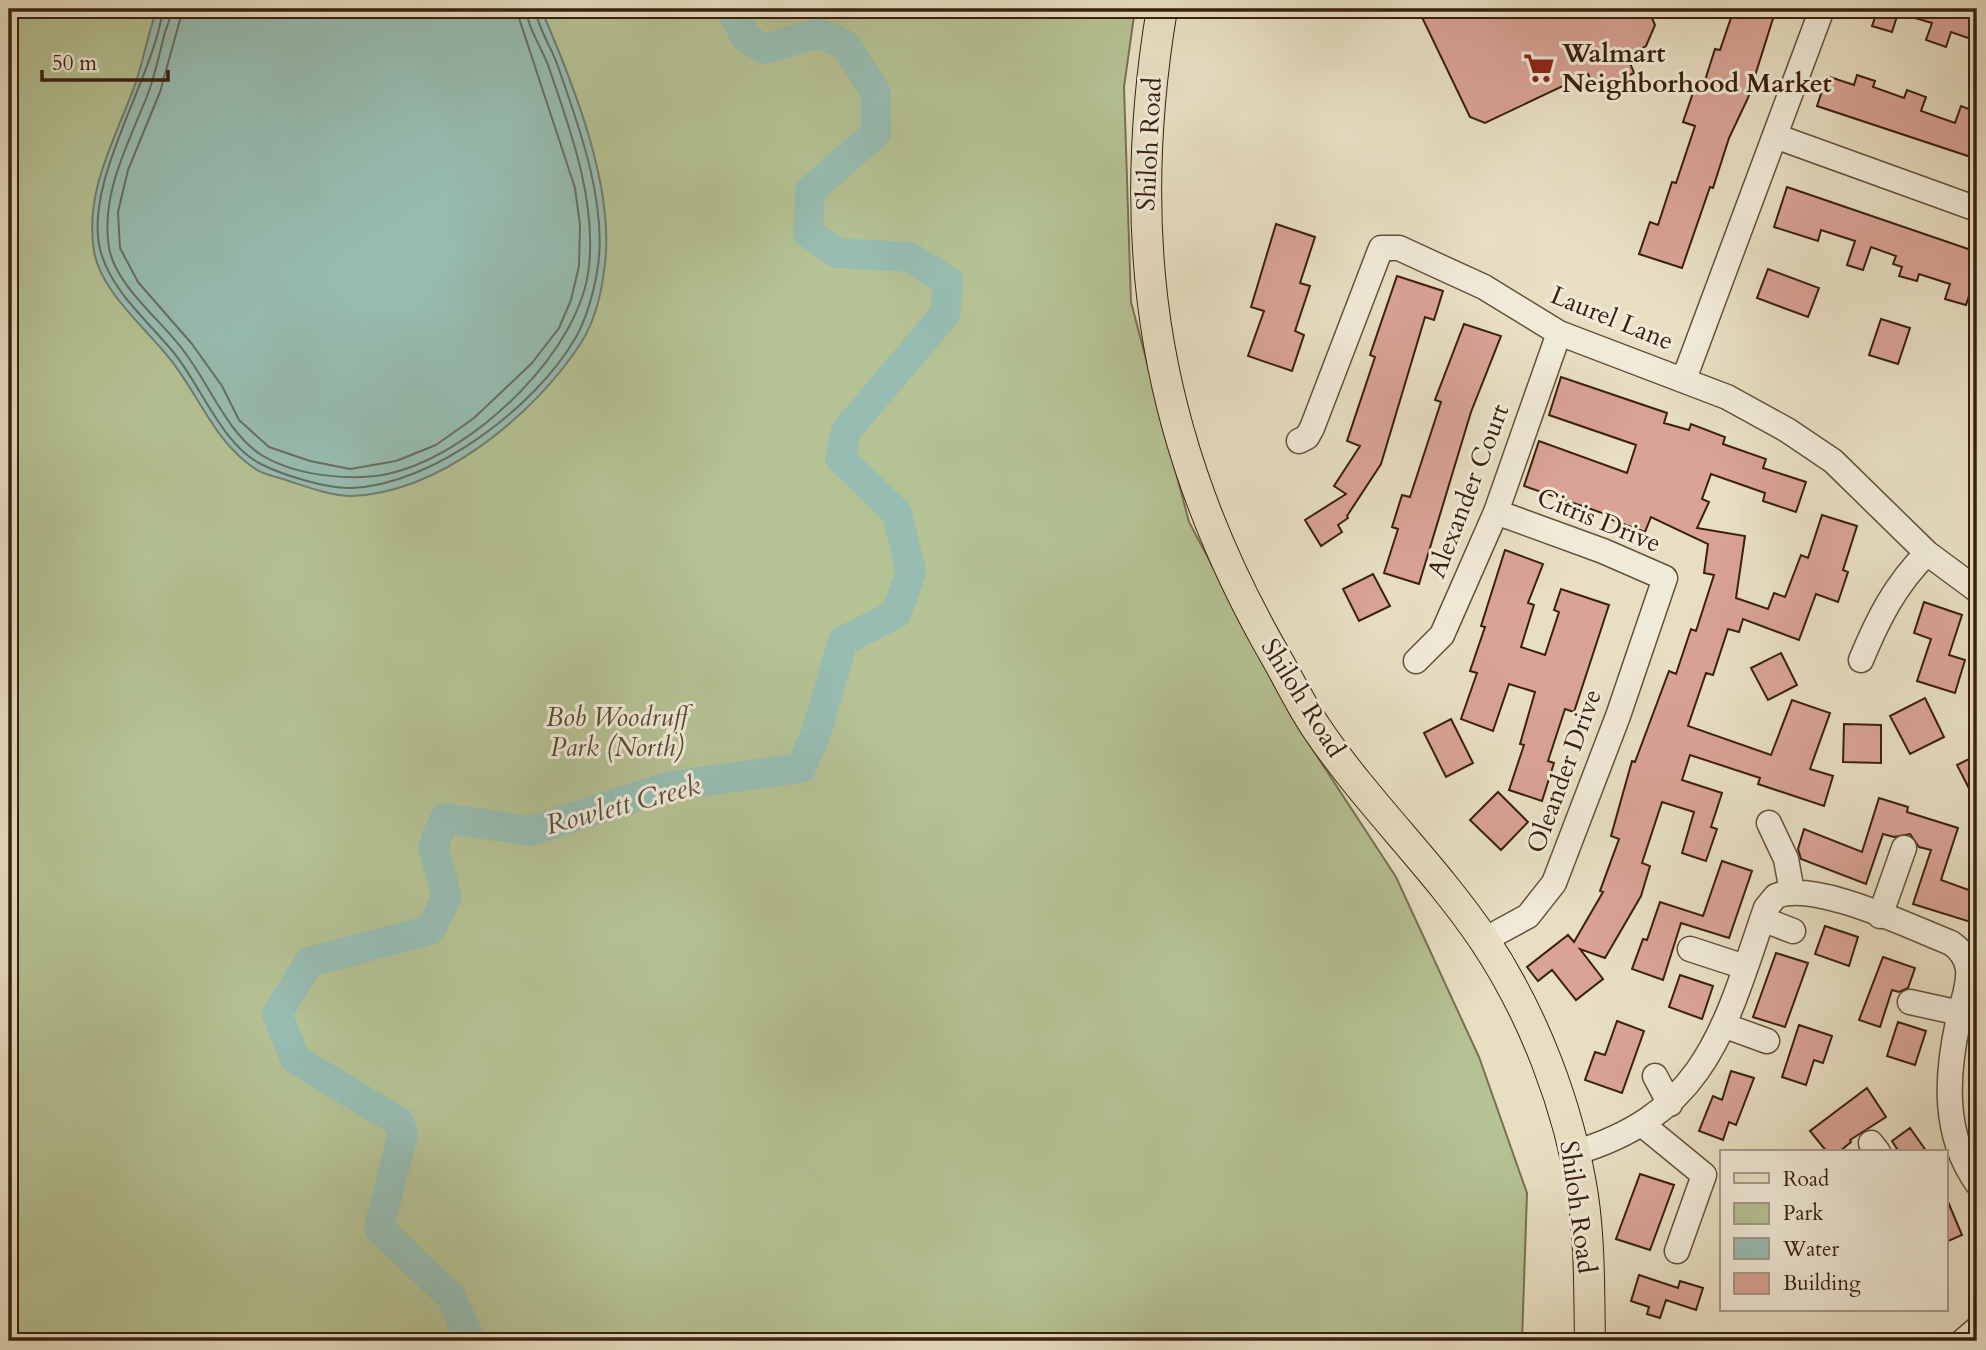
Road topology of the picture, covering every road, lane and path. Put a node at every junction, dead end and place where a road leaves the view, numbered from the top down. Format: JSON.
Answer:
{"nodes":[{"id":1,"x":1162,"y":9,"type":"edge"},
{"id":2,"x":1822,"y":9,"type":"edge"},
{"id":3,"x":1775,"y":136,"type":"junction"},
{"id":4,"x":1977,"y":209,"type":"edge"},
{"id":5,"x":1559,"y":333,"type":"junction"},
{"id":6,"x":1684,"y":379,"type":"junction"},
{"id":7,"x":1299,"y":441,"type":"dead end"},
{"id":8,"x":1496,"y":512,"type":"junction"},
{"id":9,"x":1927,"y":553,"type":"junction"},
{"id":10,"x":1977,"y":590,"type":"edge"},
{"id":11,"x":1661,"y":593,"type":"joint"},
{"id":12,"x":1861,"y":660,"type":"dead end"},
{"id":13,"x":1416,"y":661,"type":"dead end"},
{"id":14,"x":1769,"y":823,"type":"dead end"},
{"id":15,"x":1904,"y":848,"type":"dead end"},
{"id":16,"x":1792,"y":892,"type":"junction"},
{"id":17,"x":1880,"y":916,"type":"junction"},
{"id":18,"x":1762,"y":919,"type":"junction"},
{"id":19,"x":1793,"y":930,"type":"dead end"},
{"id":20,"x":1484,"y":940,"type":"junction"},
{"id":21,"x":1690,"y":949,"type":"dead end"},
{"id":22,"x":1972,"y":959,"type":"edge"},
{"id":23,"x":1745,"y":967,"type":"junction"},
{"id":24,"x":1910,"y":1002,"type":"dead end"},
{"id":25,"x":1967,"y":1007,"type":"edge"},
{"id":26,"x":1723,"y":1025,"type":"junction"},
{"id":27,"x":1767,"y":1041,"type":"dead end"},
{"id":28,"x":1654,"y":1076,"type":"dead end"},
{"id":29,"x":1670,"y":1104,"type":"junction"},
{"id":30,"x":1643,"y":1125,"type":"junction"},
{"id":31,"x":1574,"y":1153,"type":"junction"},
{"id":32,"x":1954,"y":1168,"type":"edge"},
{"id":33,"x":1977,"y":1183,"type":"edge"},
{"id":34,"x":1677,"y":1251,"type":"dead end"},
{"id":35,"x":1977,"y":1329,"type":"edge"},
{"id":36,"x":1590,"y":1341,"type":"edge"},
{"id":37,"x":1963,"y":1341,"type":"edge"}],
"edges":[{"from":1,"to":20,"type":"main road","name":"Shiloh Road"},
{"from":2,"to":3,"type":"street"},
{"from":3,"to":4,"type":"street"},
{"from":3,"to":6,"type":"street"},
{"from":5,"to":6,"type":"street","name":"Laurel Lane"},
{"from":5,"to":7,"type":"street","name":"Laurel Lane"},
{"from":5,"to":8,"type":"street","name":"Alexander Court"},
{"from":6,"to":9,"type":"street","name":"Laurel Lane"},
{"from":8,"to":11,"type":"street","name":"Citris Drive"},
{"from":8,"to":13,"type":"street","name":"Alexander Court"},
{"from":9,"to":10,"type":"street","name":"Laurel Lane"},
{"from":9,"to":12,"type":"street"},
{"from":11,"to":20,"type":"street","name":"Oleander Drive"},
{"from":14,"to":16,"type":"street"},
{"from":15,"to":17,"type":"street"},
{"from":16,"to":17,"type":"street"},
{"from":16,"to":18,"type":"street"},
{"from":17,"to":22,"type":"street"},
{"from":18,"to":19,"type":"street"},
{"from":18,"to":23,"type":"street"},
{"from":20,"to":31,"type":"main road","name":"Shiloh Road"},
{"from":21,"to":23,"type":"street"},
{"from":22,"to":25,"type":"street"},
{"from":23,"to":26,"type":"street"},
{"from":24,"to":25,"type":"street"},
{"from":25,"to":32,"type":"street"},
{"from":26,"to":27,"type":"street"},
{"from":26,"to":29,"type":"street"},
{"from":28,"to":29,"type":"street"},
{"from":29,"to":30,"type":"street"},
{"from":30,"to":31,"type":"street"},
{"from":30,"to":34,"type":"street"},
{"from":31,"to":36,"type":"main road","name":"Shiloh Road"},
{"from":32,"to":33,"type":"street"},
{"from":35,"to":37,"type":"street"}]}
